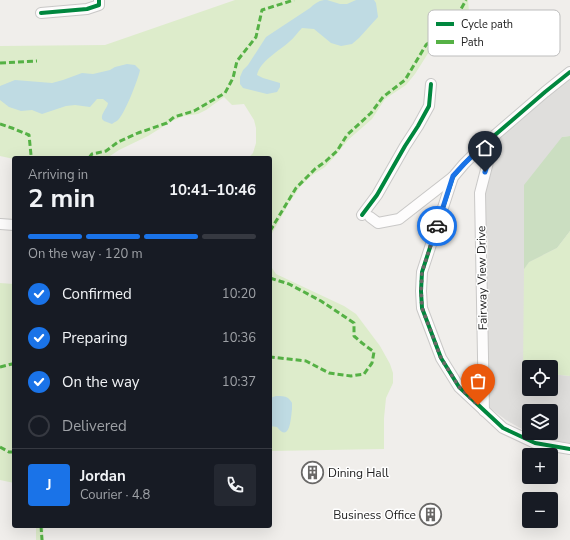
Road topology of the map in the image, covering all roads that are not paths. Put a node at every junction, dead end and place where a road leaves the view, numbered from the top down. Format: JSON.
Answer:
{"nodes":[{"id":1,"x":99,"y":0,"type":"edge"},
{"id":2,"x":41,"y":13,"type":"dead end"},
{"id":3,"x":570,"y":72,"type":"edge"},
{"id":4,"x":430,"y":84,"type":"dead end"},
{"id":5,"x":481,"y":147,"type":"junction"},
{"id":6,"x":453,"y":176,"type":"junction"},
{"id":7,"x":0,"y":224,"type":"edge"},
{"id":8,"x":12,"y":225,"type":"edge"},
{"id":9,"x":484,"y":411,"type":"junction"},
{"id":10,"x":570,"y":449,"type":"edge"}],
"edges":[{"from":1,"to":2,"type":"street"},
{"from":3,"to":5,"type":"street"},
{"from":4,"to":6,"type":"street"},
{"from":5,"to":6,"type":"street"},
{"from":5,"to":9,"type":"street","name":"Fairway View Drive"},
{"from":6,"to":9,"type":"street"},
{"from":7,"to":8,"type":"street"},
{"from":9,"to":10,"type":"street"}]}
